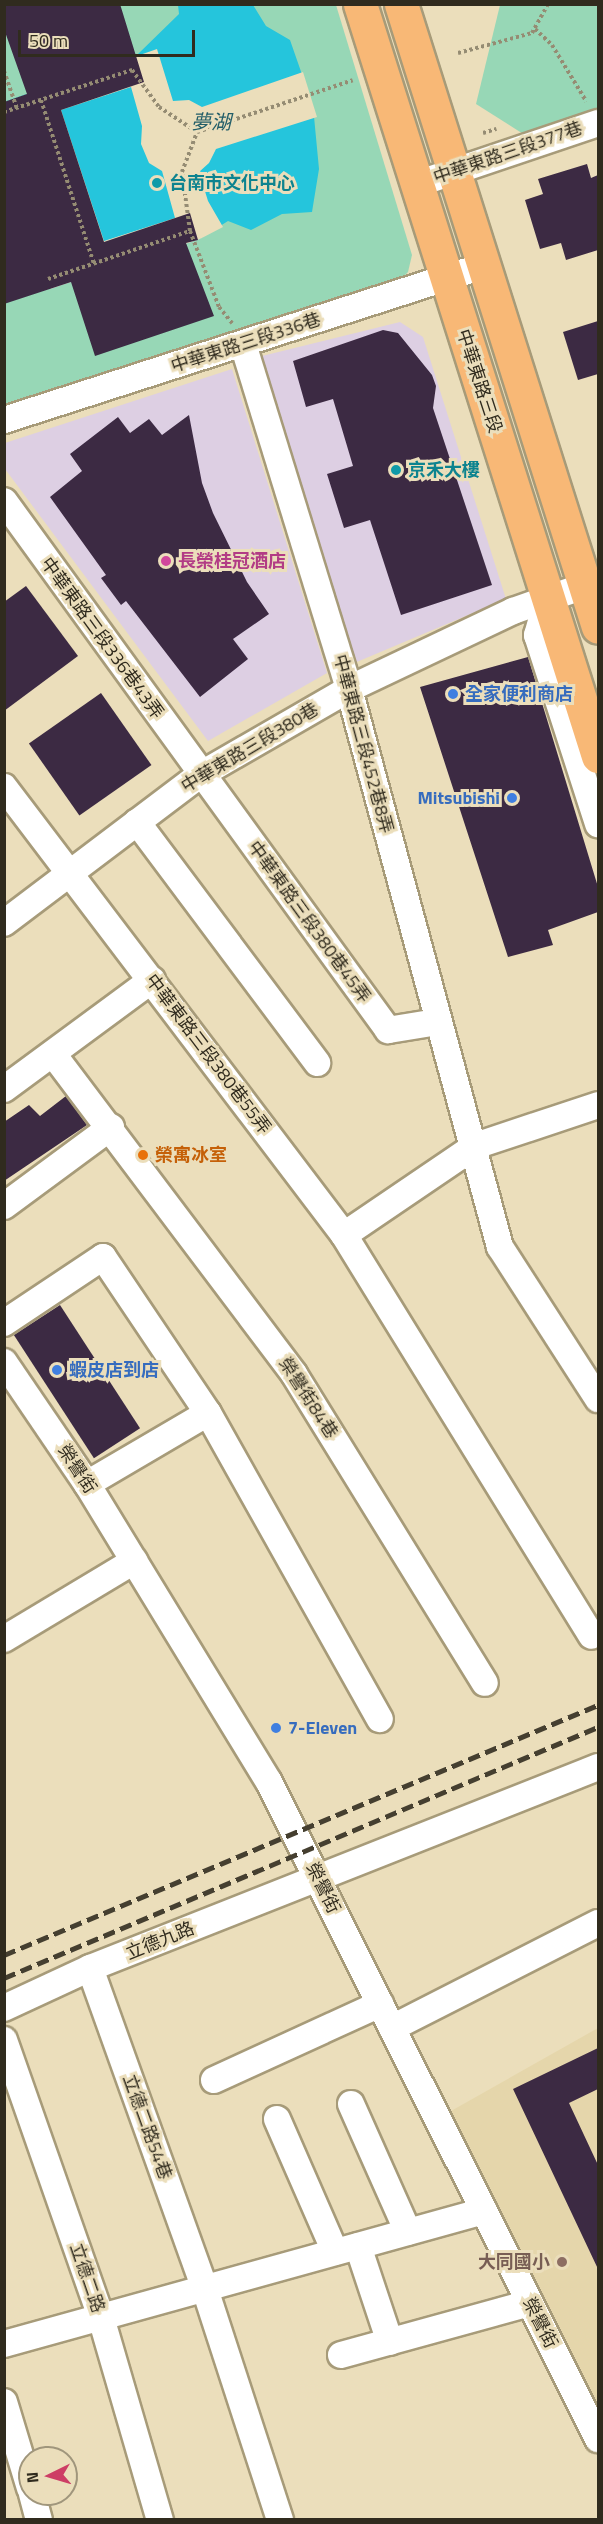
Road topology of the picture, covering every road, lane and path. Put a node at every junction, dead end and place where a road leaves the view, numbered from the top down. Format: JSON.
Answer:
{"nodes":[{"id":1,"x":360,"y":4,"type":"edge"},
{"id":2,"x":401,"y":4,"type":"edge"},
{"id":3,"x":548,"y":4,"type":"edge"},
{"id":4,"x":535,"y":29,"type":"junction"},
{"id":5,"x":458,"y":53,"type":"dead end"},
{"id":6,"x":4,"y":71,"type":"edge"},
{"id":7,"x":353,"y":80,"type":"dead end"},
{"id":8,"x":41,"y":100,"type":"junction"},
{"id":9,"x":17,"y":108,"type":"junction"},
{"id":10,"x":4,"y":112,"type":"edge"},
{"id":11,"x":593,"y":113,"type":"edge"},
{"id":12,"x":197,"y":132,"type":"junction"},
{"id":13,"x":456,"y":171,"type":"junction"},
{"id":14,"x":417,"y":184,"type":"junction"},
{"id":15,"x":190,"y":231,"type":"junction"},
{"id":16,"x":94,"y":264,"type":"junction"},
{"id":17,"x":486,"y":265,"type":"junction"},
{"id":18,"x":48,"y":279,"type":"dead end"},
{"id":19,"x":446,"y":279,"type":"junction"},
{"id":20,"x":243,"y":344,"type":"junction"},
{"id":21,"x":4,"y":420,"type":"edge"},
{"id":22,"x":4,"y":501,"type":"edge"},
{"id":23,"x":594,"y":588,"type":"edge"},
{"id":24,"x":548,"y":597,"type":"junction"},
{"id":25,"x":598,"y":627,"type":"edge"},
{"id":26,"x":349,"y":689,"type":"junction"},
{"id":27,"x":598,"y":756,"type":"edge"},
{"id":28,"x":200,"y":775,"type":"junction"},
{"id":29,"x":4,"y":787,"type":"edge"},
{"id":30,"x":137,"y":822,"type":"junction"},
{"id":31,"x":598,"y":824,"type":"edge"},
{"id":32,"x":71,"y":873,"type":"junction"},
{"id":33,"x":4,"y":923,"type":"edge"},
{"id":34,"x":152,"y":980,"type":"junction"},
{"id":35,"x":437,"y":1022,"type":"junction"},
{"id":36,"x":53,"y":1054,"type":"junction"},
{"id":37,"x":318,"y":1063,"type":"dead end"},
{"id":38,"x":4,"y":1089,"type":"edge"},
{"id":39,"x":598,"y":1104,"type":"edge"},
{"id":40,"x":111,"y":1127,"type":"junction"},
{"id":41,"x":475,"y":1146,"type":"junction"},
{"id":42,"x":4,"y":1206,"type":"edge"},
{"id":43,"x":344,"y":1235,"type":"junction"},
{"id":44,"x":4,"y":1323,"type":"edge"},
{"id":45,"x":4,"y":1362,"type":"edge"},
{"id":46,"x":598,"y":1399,"type":"edge"},
{"id":47,"x":208,"y":1413,"type":"junction"},
{"id":48,"x":87,"y":1484,"type":"junction"},
{"id":49,"x":135,"y":1561,"type":"junction"},
{"id":50,"x":592,"y":1636,"type":"dead end"},
{"id":51,"x":4,"y":1639,"type":"edge"},
{"id":52,"x":485,"y":1683,"type":"dead end"},
{"id":53,"x":380,"y":1719,"type":"dead end"},
{"id":54,"x":598,"y":1767,"type":"edge"},
{"id":55,"x":318,"y":1879,"type":"junction"},
{"id":56,"x":598,"y":1923,"type":"edge"},
{"id":57,"x":90,"y":1968,"type":"junction"},
{"id":58,"x":380,"y":2004,"type":"junction"},
{"id":59,"x":4,"y":2008,"type":"edge"},
{"id":60,"x":392,"y":2028,"type":"junction"},
{"id":61,"x":4,"y":2040,"type":"edge"},
{"id":62,"x":214,"y":2080,"type":"dead end"},
{"id":63,"x":351,"y":2104,"type":"dead end"},
{"id":64,"x":277,"y":2119,"type":"dead end"},
{"id":65,"x":484,"y":2211,"type":"junction"},
{"id":66,"x":408,"y":2232,"type":"junction"},
{"id":67,"x":347,"y":2249,"type":"junction"},
{"id":68,"x":204,"y":2286,"type":"junction"},
{"id":69,"x":530,"y":2303,"type":"junction"},
{"id":70,"x":100,"y":2314,"type":"junction"},
{"id":71,"x":390,"y":2342,"type":"junction"},
{"id":72,"x":4,"y":2344,"type":"edge"},
{"id":73,"x":341,"y":2355,"type":"dead end"},
{"id":74,"x":4,"y":2402,"type":"edge"},
{"id":75,"x":598,"y":2439,"type":"edge"},
{"id":76,"x":18,"y":2448,"type":"edge"},
{"id":77,"x":160,"y":2520,"type":"edge"},
{"id":78,"x":280,"y":2520,"type":"edge"}],
"edges":[{"from":1,"to":14,"type":"main road","name":"中華東路三段"},
{"from":2,"to":13,"type":"main road"},
{"from":3,"to":4,"type":"path"},
{"from":4,"to":5,"type":"path"},
{"from":4,"to":11,"type":"path"},
{"from":6,"to":9,"type":"path"},
{"from":7,"to":12,"type":"path"},
{"from":8,"to":9,"type":"path"},
{"from":8,"to":12,"type":"path"},
{"from":8,"to":16,"type":"path"},
{"from":9,"to":10,"type":"path"},
{"from":11,"to":13,"type":"street","name":"中華東路三段377巷"},
{"from":12,"to":15,"type":"path"},
{"from":13,"to":14,"type":"street","name":"中華東路三段377巷"},
{"from":13,"to":17,"type":"main road"},
{"from":14,"to":19,"type":"main road","name":"中華東路三段"},
{"from":15,"to":16,"type":"path"},
{"from":15,"to":20,"type":"path"},
{"from":16,"to":18,"type":"path"},
{"from":17,"to":19,"type":"street","name":"中華東路三段336巷"},
{"from":17,"to":23,"type":"main road"},
{"from":19,"to":20,"type":"street","name":"中華東路三段336巷"},
{"from":19,"to":24,"type":"main road","name":"中華東路三段"},
{"from":20,"to":21,"type":"street","name":"中華東路三段336巷"},
{"from":20,"to":26,"type":"street","name":"中華東路三段452巷8弄"},
{"from":22,"to":28,"type":"street","name":"中華東路三段336巷43弄"},
{"from":23,"to":24,"type":"street","name":"中華東路三段380巷"},
{"from":23,"to":25,"type":"main road"},
{"from":24,"to":26,"type":"street","name":"中華東路三段380巷"},
{"from":24,"to":27,"type":"main road","name":"中華東路三段"},
{"from":24,"to":31,"type":"street"},
{"from":26,"to":28,"type":"street","name":"中華東路三段380巷"},
{"from":26,"to":35,"type":"street","name":"中華東路三段452巷8弄"},
{"from":28,"to":30,"type":"street","name":"中華東路三段380巷"},
{"from":28,"to":35,"type":"street","name":"中華東路三段380巷45弄"},
{"from":29,"to":32,"type":"street","name":"中華東路三段380巷55弄"},
{"from":30,"to":32,"type":"street","name":"中華東路三段380巷"},
{"from":30,"to":37,"type":"street"},
{"from":32,"to":33,"type":"street","name":"中華東路三段380巷"},
{"from":32,"to":34,"type":"street","name":"中華東路三段380巷55弄"},
{"from":34,"to":36,"type":"street"},
{"from":34,"to":43,"type":"street","name":"中華東路三段380巷55弄"},
{"from":35,"to":41,"type":"street","name":"中華東路三段452巷8弄"},
{"from":36,"to":38,"type":"street"},
{"from":36,"to":40,"type":"street","name":"榮譽街84巷"},
{"from":39,"to":41,"type":"street"},
{"from":40,"to":42,"type":"street"},
{"from":40,"to":52,"type":"street","name":"榮譽街84巷"},
{"from":41,"to":43,"type":"street"},
{"from":41,"to":46,"type":"street"},
{"from":43,"to":50,"type":"street"},
{"from":44,"to":47,"type":"street"},
{"from":45,"to":48,"type":"street","name":"榮譽街"},
{"from":47,"to":48,"type":"street"},
{"from":47,"to":53,"type":"street"},
{"from":48,"to":49,"type":"street","name":"榮譽街"},
{"from":49,"to":51,"type":"street"},
{"from":49,"to":55,"type":"street","name":"榮譽街"},
{"from":54,"to":55,"type":"street","name":"立德九路"},
{"from":55,"to":57,"type":"street","name":"立德九路"},
{"from":55,"to":58,"type":"street","name":"榮譽街"},
{"from":56,"to":60,"type":"street"},
{"from":57,"to":59,"type":"street","name":"立德九路"},
{"from":57,"to":68,"type":"street","name":"立德二路54巷"},
{"from":58,"to":60,"type":"street","name":"榮譽街"},
{"from":58,"to":62,"type":"street"},
{"from":60,"to":65,"type":"street","name":"榮譽街"},
{"from":61,"to":70,"type":"street","name":"立德二路"},
{"from":63,"to":66,"type":"street"},
{"from":64,"to":67,"type":"street"},
{"from":65,"to":66,"type":"street"},
{"from":65,"to":69,"type":"street","name":"榮譽街"},
{"from":66,"to":67,"type":"street"},
{"from":67,"to":68,"type":"street"},
{"from":67,"to":71,"type":"street"},
{"from":68,"to":70,"type":"street"},
{"from":68,"to":78,"type":"street","name":"立德二路54巷"},
{"from":69,"to":71,"type":"street"},
{"from":69,"to":75,"type":"street","name":"榮譽街"},
{"from":70,"to":72,"type":"street"},
{"from":70,"to":77,"type":"street","name":"立德二路"},
{"from":71,"to":73,"type":"street"},
{"from":74,"to":76,"type":"street"}]}
